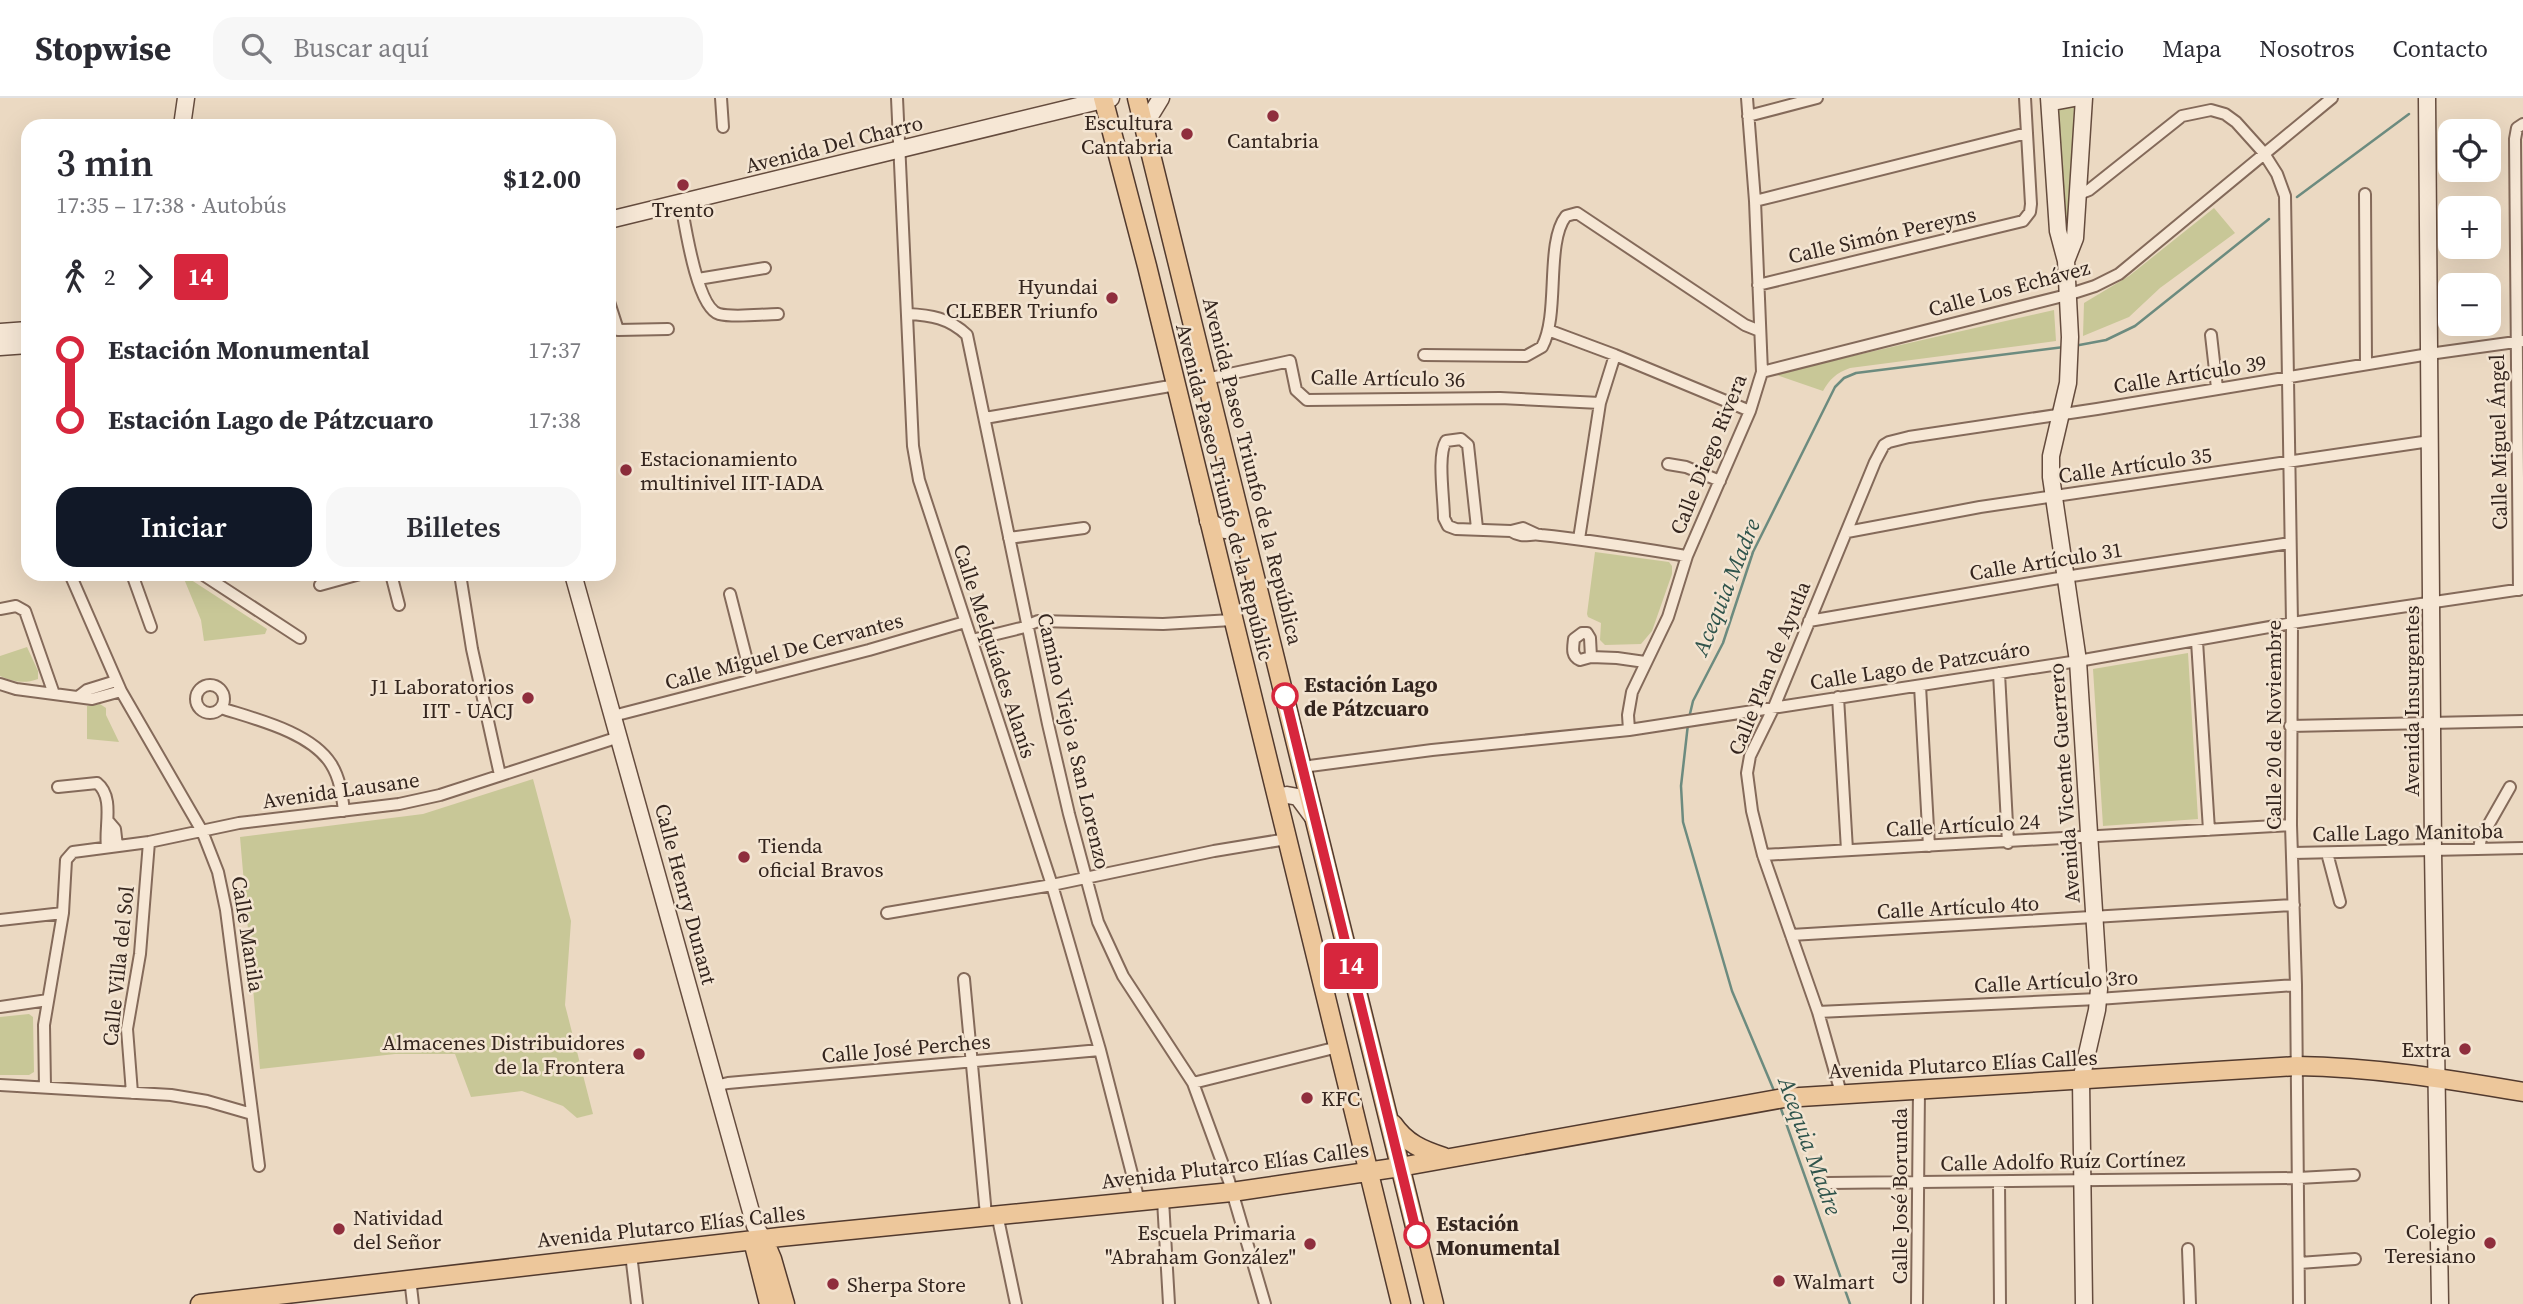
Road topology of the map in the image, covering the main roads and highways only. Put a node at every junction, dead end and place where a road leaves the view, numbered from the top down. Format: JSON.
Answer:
{"nodes":[{"id":1,"x":1137,"y":98,"type":"edge"},
{"id":2,"x":1106,"y":99,"type":"edge"},
{"id":3,"x":2523,"y":1092,"type":"edge"},
{"id":4,"x":1389,"y":1119,"type":"junction"},
{"id":5,"x":1447,"y":1158,"type":"junction"},
{"id":6,"x":1400,"y":1167,"type":"junction"},
{"id":7,"x":1369,"y":1171,"type":"junction"},
{"id":8,"x":757,"y":1236,"type":"junction"},
{"id":9,"x":289,"y":1299,"type":"edge"},
{"id":10,"x":200,"y":1304,"type":"edge"},
{"id":11,"x":769,"y":1304,"type":"edge"},
{"id":12,"x":785,"y":1304,"type":"edge"},
{"id":13,"x":1401,"y":1304,"type":"edge"},
{"id":14,"x":1434,"y":1304,"type":"edge"}],
"edges":[{"from":1,"to":4,"type":"main road","name":"Avenida Paseo Triunfo de la República"},
{"from":2,"to":7,"type":"main road","name":"Avenida Paseo Triunfo de la Repúblic"},
{"from":3,"to":5,"type":"main road","name":"Avenida Plutarco Elías Calles"},
{"from":4,"to":5,"type":"main road"},
{"from":4,"to":6,"type":"main road","name":"Avenida Paseo Triunfo de la República"},
{"from":5,"to":6,"type":"main road","name":"Avenida Plutarco Elías Calles"},
{"from":6,"to":7,"type":"main road","name":"Avenida Plutarco Elías Calles"},
{"from":6,"to":14,"type":"main road","name":"Avenida Paseo Triunfo de la República"},
{"from":7,"to":8,"type":"main road","name":"Avenida Plutarco Elías Calles"},
{"from":7,"to":13,"type":"main road","name":"Avenida Paseo Triunfo de la Repúblic"},
{"from":8,"to":9,"type":"main road","name":"Avenida Plutarco Elías Calles"},
{"from":8,"to":11,"type":"main road","name":"Calle Henry Dunant"},
{"from":8,"to":12,"type":"main road","name":"Calle Henry Dunant"},
{"from":9,"to":10,"type":"main road","name":"Avenida Plutarco Elías Calles"}]}
